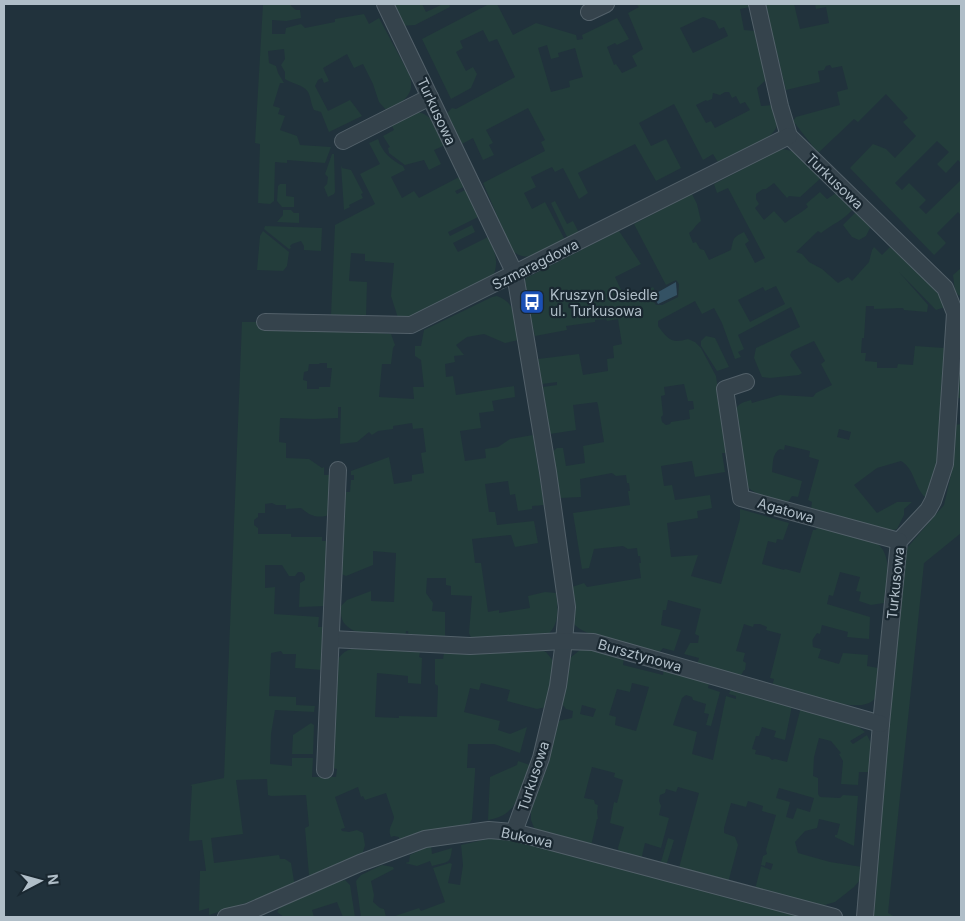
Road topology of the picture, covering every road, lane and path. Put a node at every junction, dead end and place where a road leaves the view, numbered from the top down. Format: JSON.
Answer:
{"nodes":[{"id":1,"x":385,"y":4,"type":"edge"},
{"id":2,"x":606,"y":4,"type":"edge"},
{"id":3,"x":757,"y":4,"type":"edge"},
{"id":4,"x":588,"y":12,"type":"dead end"},
{"id":5,"x":430,"y":97,"type":"junction"},
{"id":6,"x":789,"y":136,"type":"junction"},
{"id":7,"x":343,"y":141,"type":"dead end"},
{"id":8,"x":515,"y":274,"type":"junction"},
{"id":9,"x":265,"y":322,"type":"dead end"},
{"id":10,"x":746,"y":382,"type":"dead end"},
{"id":11,"x":338,"y":470,"type":"dead end"},
{"id":12,"x":899,"y":541,"type":"junction"},
{"id":13,"x":332,"y":639,"type":"junction"},
{"id":14,"x":564,"y":641,"type":"junction"},
{"id":15,"x":881,"y":724,"type":"junction"},
{"id":16,"x":325,"y":770,"type":"dead end"},
{"id":17,"x":514,"y":832,"type":"junction"},
{"id":18,"x":226,"y":917,"type":"edge"},
{"id":19,"x":834,"y":917,"type":"edge"},
{"id":20,"x":865,"y":917,"type":"edge"}],
"edges":[{"from":1,"to":5,"type":"street","name":"Turkusowa"},
{"from":2,"to":4,"type":"street"},
{"from":3,"to":6,"type":"street","name":"Turkusowa"},
{"from":5,"to":7,"type":"street"},
{"from":5,"to":8,"type":"street","name":"Turkusowa"},
{"from":6,"to":8,"type":"street","name":"Szmaragdowa"},
{"from":6,"to":12,"type":"street","name":"Turkusowa"},
{"from":8,"to":9,"type":"street","name":"Szmaragdowa"},
{"from":8,"to":14,"type":"street","name":"Turkusowa"},
{"from":10,"to":12,"type":"street","name":"Agatowa"},
{"from":11,"to":13,"type":"street"},
{"from":12,"to":15,"type":"street","name":"Turkusowa"},
{"from":13,"to":14,"type":"street","name":"Bursztynowa"},
{"from":13,"to":16,"type":"street"},
{"from":14,"to":15,"type":"street","name":"Bursztynowa"},
{"from":14,"to":17,"type":"street","name":"Turkusowa"},
{"from":15,"to":20,"type":"street","name":"Turkusowa"},
{"from":17,"to":18,"type":"street","name":"Bukowa"},
{"from":17,"to":19,"type":"street","name":"Bukowa"}]}
